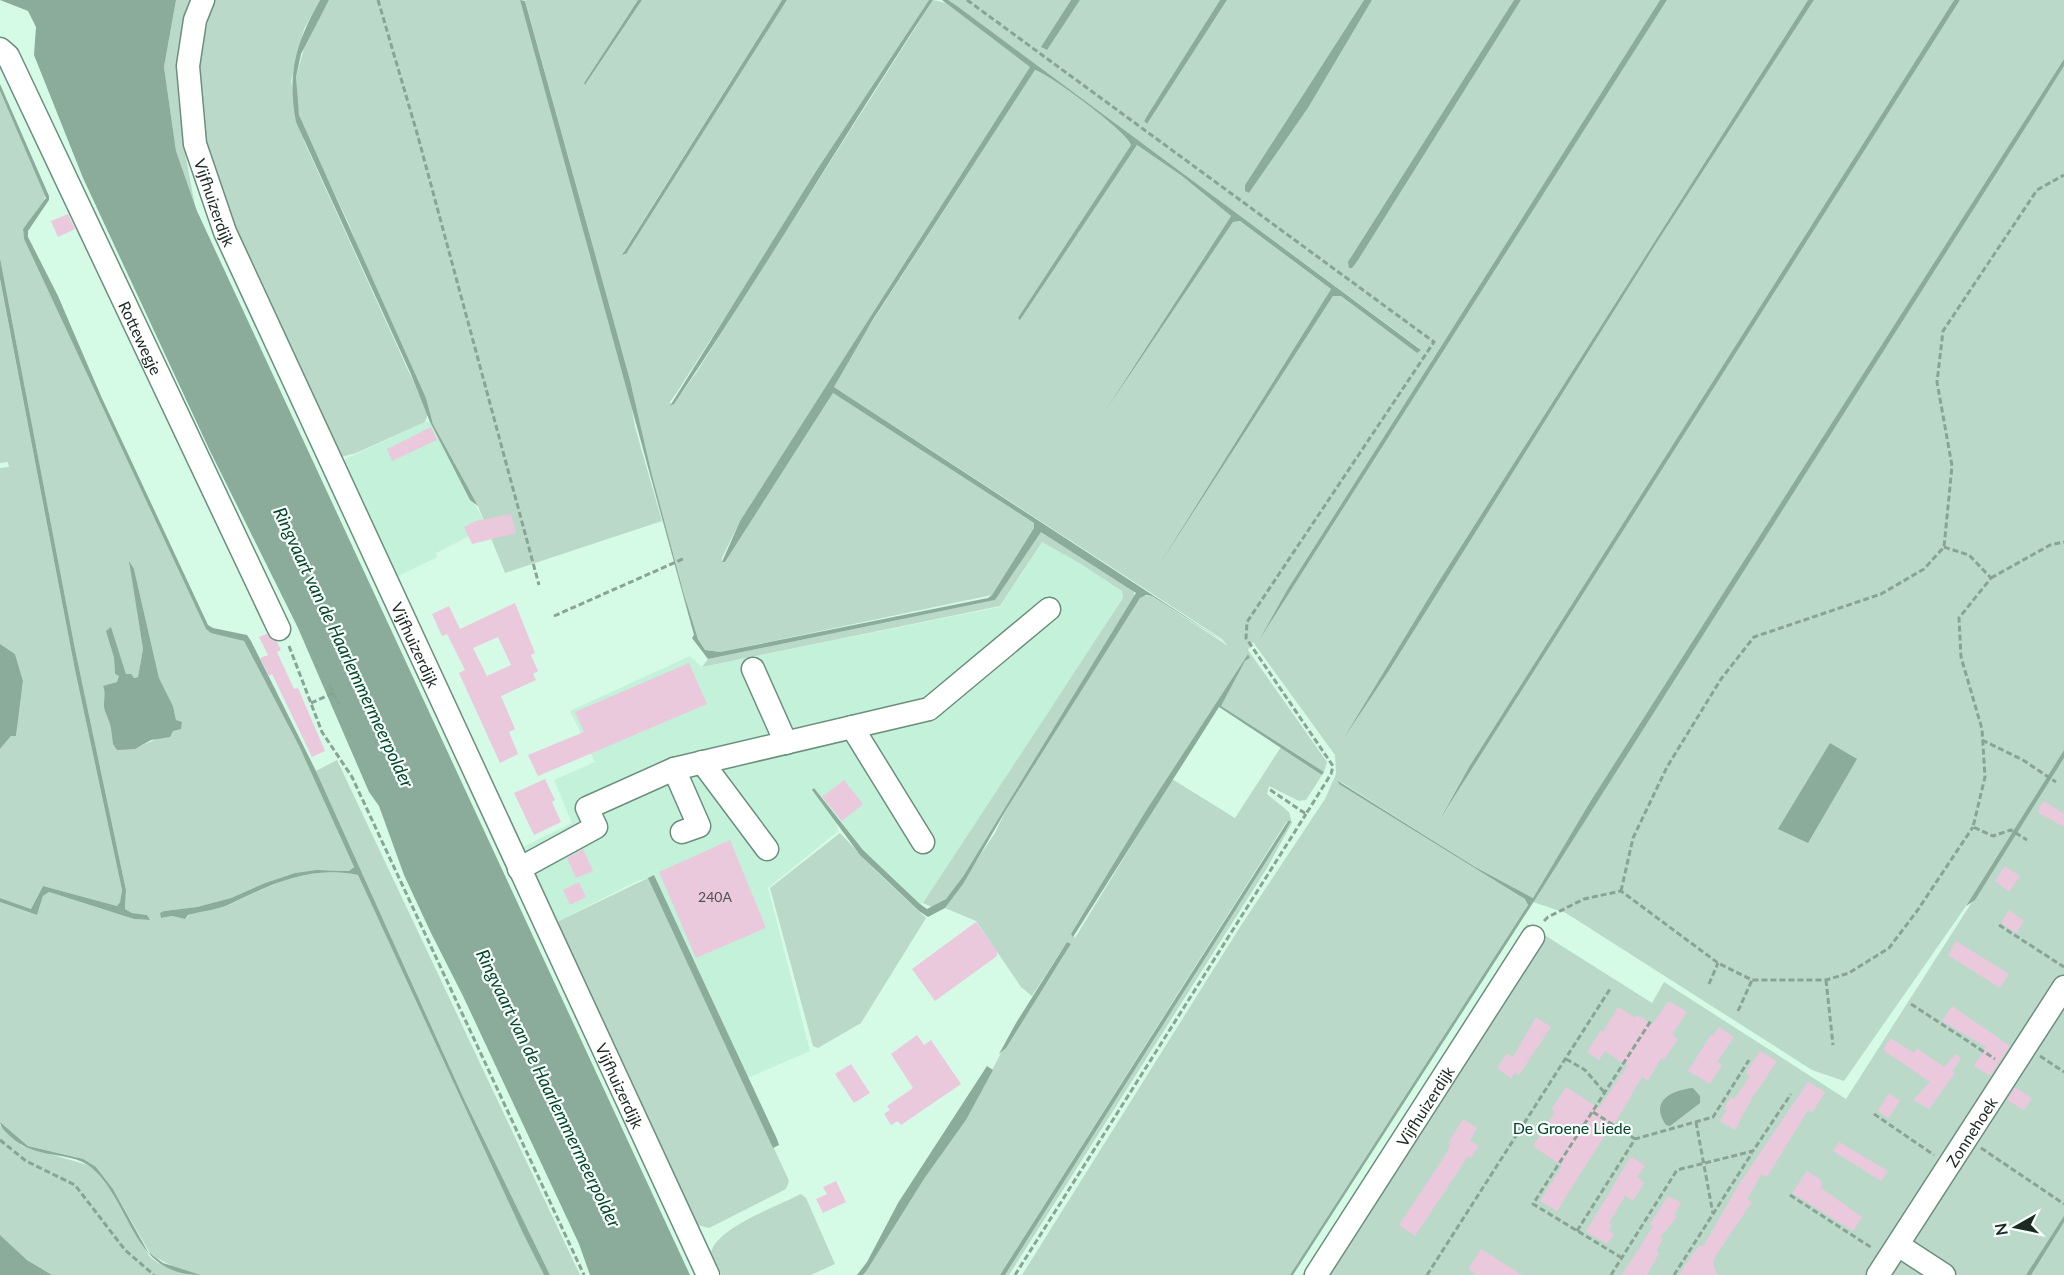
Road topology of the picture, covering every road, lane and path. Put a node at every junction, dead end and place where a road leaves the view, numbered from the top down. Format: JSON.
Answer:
{"nodes":[{"id":1,"x":203,"y":0,"type":"edge"},
{"id":2,"x":378,"y":0,"type":"edge"},
{"id":3,"x":967,"y":0,"type":"edge"},
{"id":4,"x":0,"y":49,"type":"edge"},
{"id":5,"x":2064,"y":175,"type":"edge"},
{"id":6,"x":2064,"y":542,"type":"edge"},
{"id":7,"x":1944,"y":547,"type":"junction"},
{"id":8,"x":685,"y":558,"type":"dead end"},
{"id":9,"x":1991,"y":578,"type":"junction"},
{"id":10,"x":539,"y":585,"type":"dead end"},
{"id":11,"x":1049,"y":609,"type":"dead end"},
{"id":12,"x":554,"y":616,"type":"dead end"},
{"id":13,"x":279,"y":629,"type":"joint"},
{"id":14,"x":753,"y":669,"type":"dead end"},
{"id":15,"x":329,"y":684,"type":"dead end"},
{"id":16,"x":333,"y":693,"type":"junction"},
{"id":17,"x":310,"y":704,"type":"junction"},
{"id":18,"x":339,"y":704,"type":"dead end"},
{"id":19,"x":852,"y":728,"type":"junction"},
{"id":20,"x":1982,"y":740,"type":"junction"},
{"id":21,"x":786,"y":742,"type":"junction"},
{"id":22,"x":702,"y":762,"type":"junction"},
{"id":23,"x":674,"y":769,"type":"junction"},
{"id":24,"x":2056,"y":782,"type":"dead end"},
{"id":25,"x":1269,"y":789,"type":"dead end"},
{"id":26,"x":1306,"y":814,"type":"junction"},
{"id":27,"x":1973,"y":827,"type":"junction"},
{"id":28,"x":682,"y":832,"type":"dead end"},
{"id":29,"x":2027,"y":840,"type":"dead end"},
{"id":30,"x":923,"y":842,"type":"dead end"},
{"id":31,"x":767,"y":849,"type":"dead end"},
{"id":32,"x":519,"y":869,"type":"junction"},
{"id":33,"x":1621,"y":891,"type":"junction"},
{"id":34,"x":1999,"y":925,"type":"dead end"},
{"id":35,"x":1533,"y":937,"type":"joint"},
{"id":36,"x":1718,"y":963,"type":"junction"},
{"id":37,"x":2064,"y":968,"type":"edge"},
{"id":38,"x":1752,"y":980,"type":"junction"},
{"id":39,"x":1826,"y":980,"type":"junction"},
{"id":40,"x":1709,"y":984,"type":"dead end"},
{"id":41,"x":2064,"y":987,"type":"edge"},
{"id":42,"x":1610,"y":989,"type":"dead end"},
{"id":43,"x":1911,"y":1004,"type":"dead end"},
{"id":44,"x":1738,"y":1011,"type":"dead end"},
{"id":45,"x":1652,"y":1019,"type":"dead end"},
{"id":46,"x":1833,"y":1045,"type":"dead end"},
{"id":47,"x":2026,"y":1047,"type":"junction"},
{"id":48,"x":1566,"y":1059,"type":"junction"},
{"id":49,"x":1749,"y":1060,"type":"dead end"},
{"id":50,"x":2011,"y":1069,"type":"junction"},
{"id":51,"x":2064,"y":1072,"type":"edge"},
{"id":52,"x":1605,"y":1092,"type":"junction"},
{"id":53,"x":1791,"y":1094,"type":"dead end"},
{"id":54,"x":1593,"y":1112,"type":"junction"},
{"id":55,"x":1874,"y":1114,"type":"dead end"},
{"id":56,"x":1696,"y":1122,"type":"junction"},
{"id":57,"x":1635,"y":1139,"type":"junction"},
{"id":58,"x":1966,"y":1139,"type":"junction"},
{"id":59,"x":0,"y":1140,"type":"edge"},
{"id":60,"x":1753,"y":1151,"type":"junction"},
{"id":61,"x":1703,"y":1164,"type":"junction"},
{"id":62,"x":1949,"y":1165,"type":"junction"},
{"id":63,"x":1790,"y":1195,"type":"dead end"},
{"id":64,"x":2064,"y":1204,"type":"edge"},
{"id":65,"x":1713,"y":1214,"type":"junction"},
{"id":66,"x":1577,"y":1231,"type":"junction"},
{"id":67,"x":1622,"y":1258,"type":"junction"},
{"id":68,"x":1888,"y":1260,"type":"edge"},
{"id":69,"x":154,"y":1275,"type":"edge"},
{"id":70,"x":584,"y":1275,"type":"edge"},
{"id":71,"x":708,"y":1275,"type":"edge"},
{"id":72,"x":1015,"y":1275,"type":"edge"},
{"id":73,"x":1316,"y":1275,"type":"edge"},
{"id":74,"x":1427,"y":1275,"type":"edge"},
{"id":75,"x":1611,"y":1275,"type":"edge"},
{"id":76,"x":1674,"y":1275,"type":"edge"},
{"id":77,"x":1944,"y":1275,"type":"edge"}],
"edges":[{"from":1,"to":32,"type":"street","name":"Vijfhuizerdijk"},
{"from":2,"to":10,"type":"path"},
{"from":3,"to":26,"type":"path"},
{"from":4,"to":13,"type":"street","name":"Rottewegje"},
{"from":5,"to":7,"type":"path"},
{"from":6,"to":9,"type":"path"},
{"from":7,"to":9,"type":"path"},
{"from":7,"to":33,"type":"path"},
{"from":8,"to":12,"type":"path"},
{"from":9,"to":20,"type":"path"},
{"from":11,"to":19,"type":"street"},
{"from":13,"to":17,"type":"path"},
{"from":14,"to":21,"type":"street"},
{"from":15,"to":16,"type":"path"},
{"from":16,"to":17,"type":"path"},
{"from":16,"to":18,"type":"path"},
{"from":17,"to":70,"type":"path"},
{"from":19,"to":21,"type":"street"},
{"from":19,"to":30,"type":"street"},
{"from":20,"to":24,"type":"path"},
{"from":20,"to":27,"type":"path"},
{"from":21,"to":22,"type":"street"},
{"from":22,"to":23,"type":"street"},
{"from":22,"to":31,"type":"street"},
{"from":23,"to":28,"type":"street"},
{"from":23,"to":32,"type":"street"},
{"from":25,"to":26,"type":"path"},
{"from":26,"to":72,"type":"path"},
{"from":27,"to":29,"type":"path"},
{"from":27,"to":39,"type":"path"},
{"from":32,"to":71,"type":"street","name":"Vijfhuizerdijk"},
{"from":33,"to":35,"type":"path"},
{"from":33,"to":36,"type":"path"},
{"from":34,"to":37,"type":"path"},
{"from":35,"to":73,"type":"street","name":"Vijfhuizerdijk"},
{"from":36,"to":38,"type":"path"},
{"from":36,"to":40,"type":"path"},
{"from":38,"to":39,"type":"path"},
{"from":38,"to":44,"type":"path"},
{"from":39,"to":46,"type":"path"},
{"from":41,"to":47,"type":"street","name":"Zonnehoek"},
{"from":42,"to":48,"type":"path"},
{"from":43,"to":50,"type":"path"},
{"from":45,"to":52,"type":"path"},
{"from":47,"to":50,"type":"street","name":"Zonnehoek"},
{"from":47,"to":51,"type":"path"},
{"from":48,"to":52,"type":"path"},
{"from":48,"to":74,"type":"path"},
{"from":49,"to":56,"type":"path"},
{"from":50,"to":58,"type":"street","name":"Zonnehoek"},
{"from":52,"to":54,"type":"path"},
{"from":53,"to":60,"type":"path"},
{"from":54,"to":57,"type":"path"},
{"from":54,"to":66,"type":"path"},
{"from":55,"to":62,"type":"path"},
{"from":56,"to":57,"type":"path"},
{"from":56,"to":61,"type":"path"},
{"from":57,"to":66,"type":"path"},
{"from":58,"to":62,"type":"street","name":"Zonnehoek"},
{"from":58,"to":64,"type":"path"},
{"from":59,"to":69,"type":"path"},
{"from":60,"to":61,"type":"path"},
{"from":60,"to":65,"type":"path"},
{"from":61,"to":65,"type":"path"},
{"from":61,"to":67,"type":"path"},
{"from":62,"to":68,"type":"street","name":"Zonnehoek"},
{"from":63,"to":68,"type":"path"},
{"from":65,"to":76,"type":"path"},
{"from":66,"to":67,"type":"path"},
{"from":67,"to":75,"type":"path"},
{"from":68,"to":77,"type":"street"}]}
